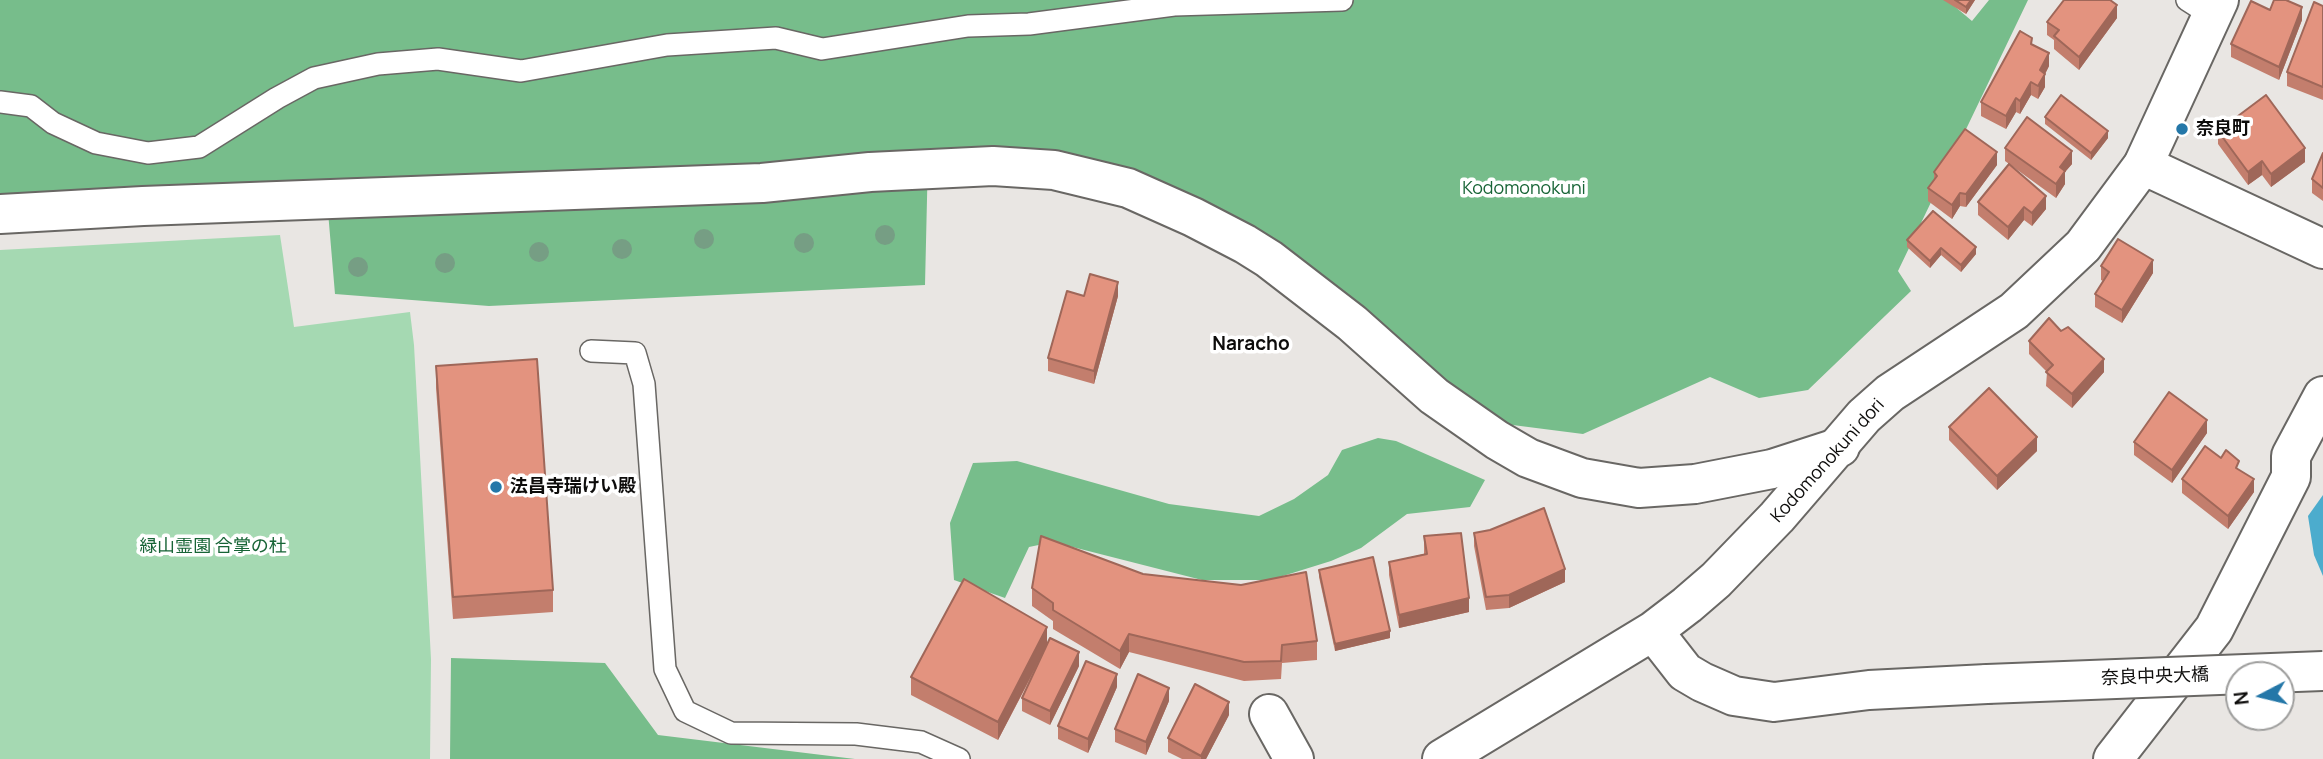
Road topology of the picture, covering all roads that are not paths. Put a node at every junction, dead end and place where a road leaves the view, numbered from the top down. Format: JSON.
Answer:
{"nodes":[{"id":1,"x":1342,"y":0,"type":"edge"},
{"id":2,"x":2206,"y":5,"type":"edge"},
{"id":3,"x":0,"y":103,"type":"edge"},
{"id":4,"x":2143,"y":165,"type":"junction"},
{"id":5,"x":0,"y":214,"type":"edge"},
{"id":6,"x":2323,"y":249,"type":"edge"},
{"id":7,"x":592,"y":351,"type":"dead end"},
{"id":8,"x":2323,"y":396,"type":"edge"},
{"id":9,"x":1840,"y":447,"type":"junction"},
{"id":10,"x":1653,"y":631,"type":"junction"},
{"id":11,"x":2323,"y":671,"type":"edge"},
{"id":12,"x":1269,"y":714,"type":"dead end"},
{"id":13,"x":959,"y":759,"type":"edge"},
{"id":14,"x":1294,"y":759,"type":"edge"},
{"id":15,"x":1442,"y":759,"type":"edge"},
{"id":16,"x":2113,"y":759,"type":"edge"}],
"edges":[{"from":1,"to":3,"type":"lane"},
{"from":2,"to":4,"type":"street","name":"Kodomonokuni dori"},
{"from":4,"to":6,"type":"street"},
{"from":4,"to":9,"type":"street","name":"Kodomonokuni dori"},
{"from":5,"to":9,"type":"street"},
{"from":7,"to":13,"type":"lane"},
{"from":8,"to":16,"type":"street"},
{"from":9,"to":10,"type":"street","name":"Kodomonokuni dori"},
{"from":10,"to":11,"type":"street","name":"奈良中央大橋","bridge":true},
{"from":10,"to":15,"type":"street","name":"Kodomonokuni dori"},
{"from":12,"to":14,"type":"street"}]}
